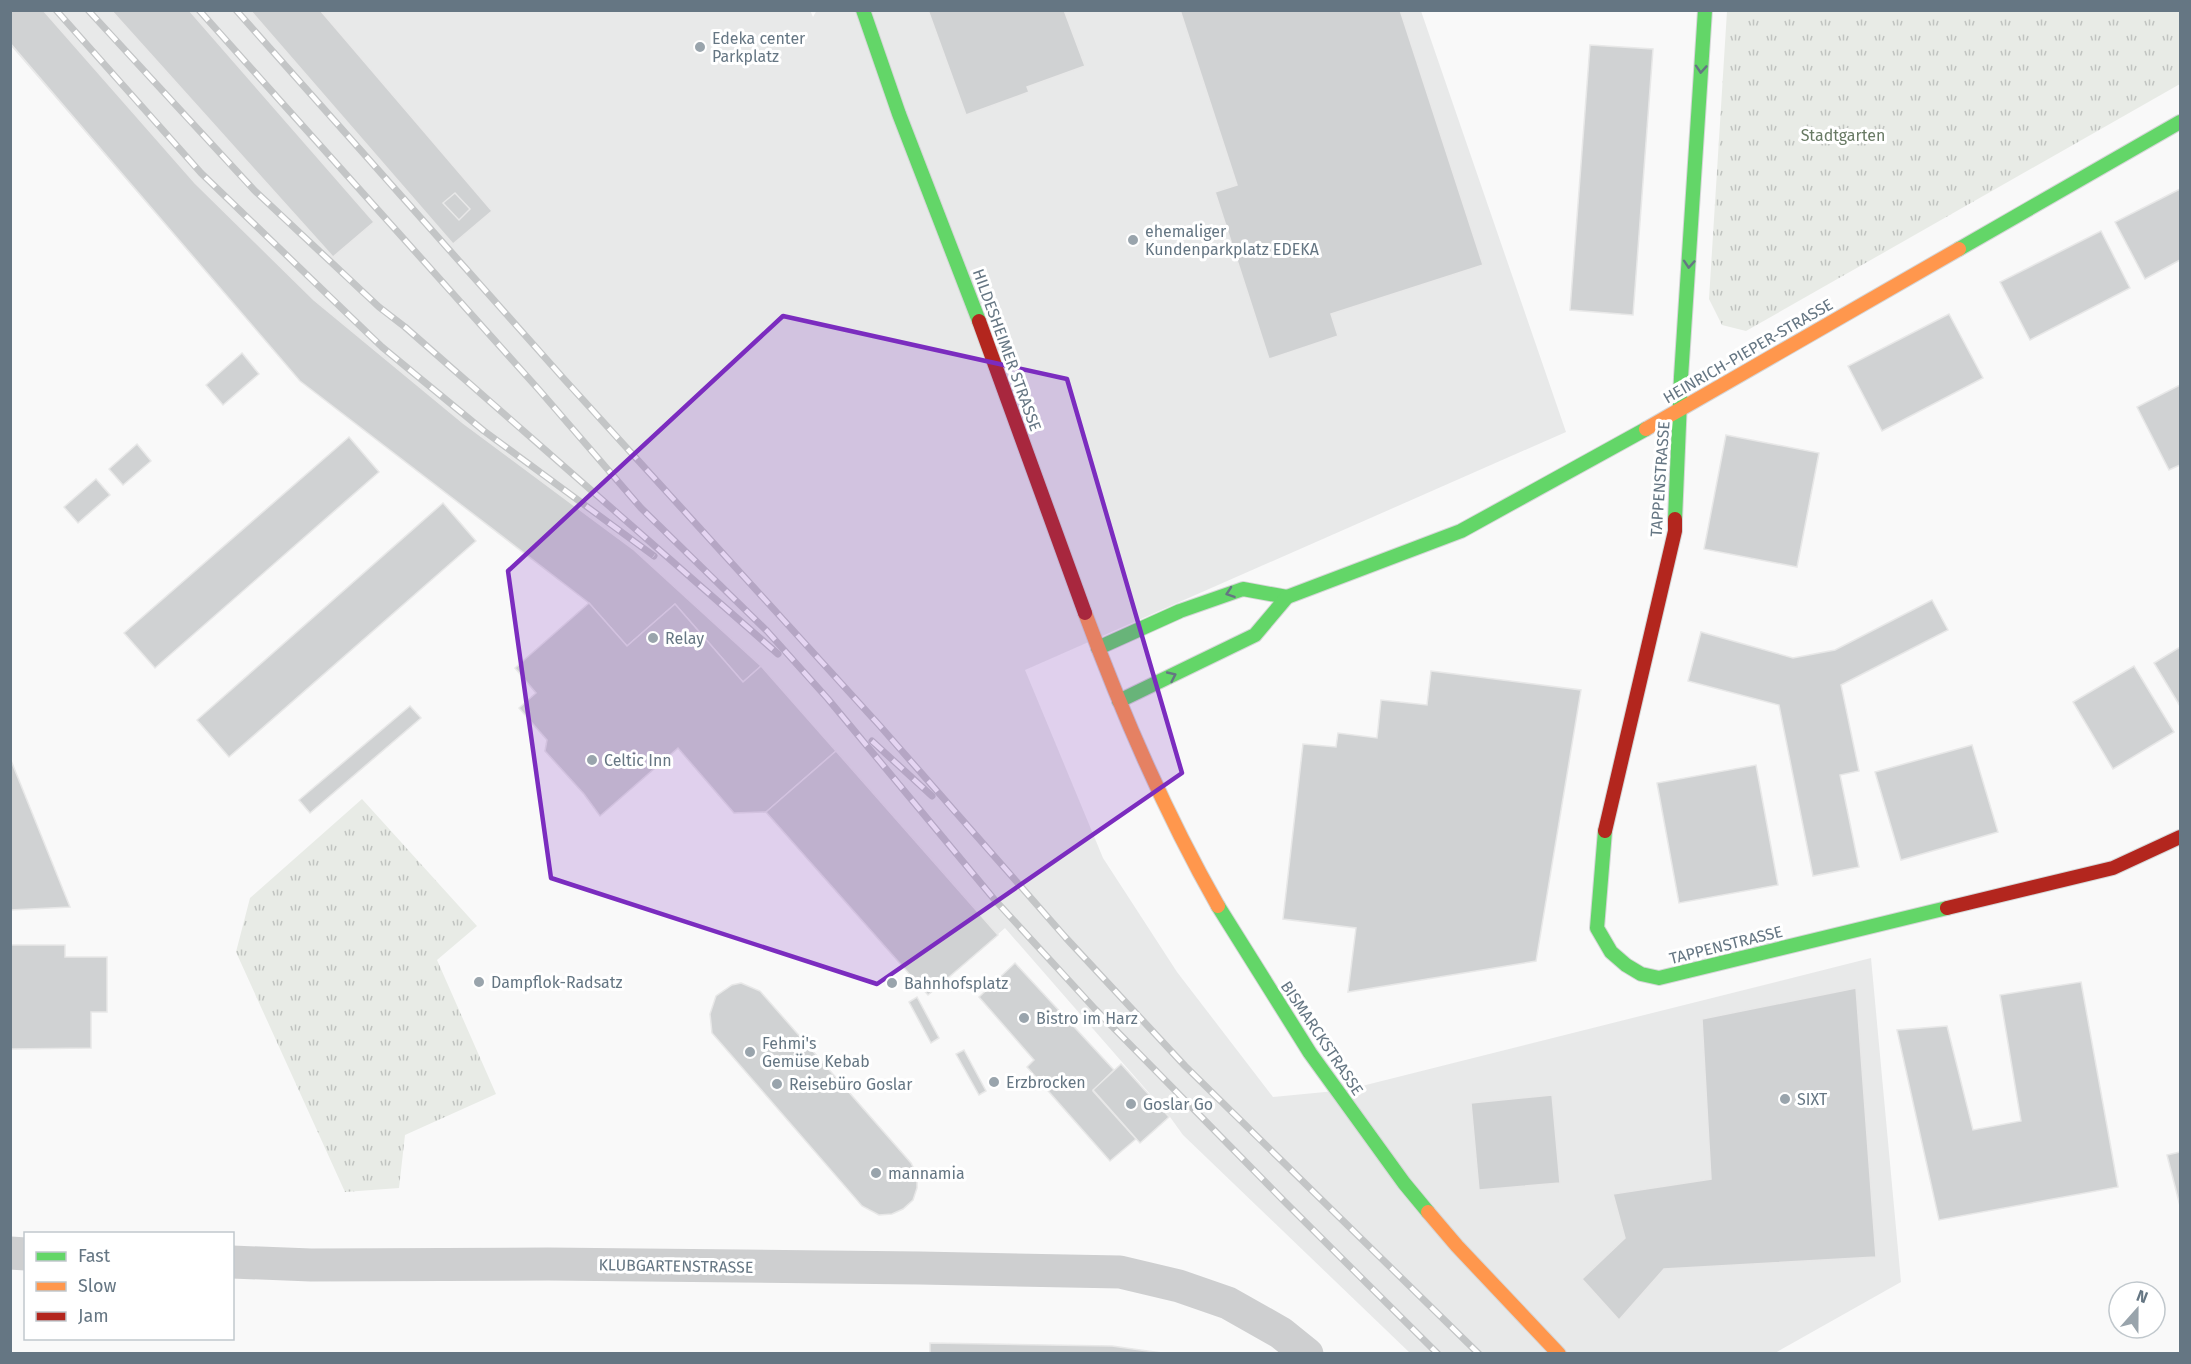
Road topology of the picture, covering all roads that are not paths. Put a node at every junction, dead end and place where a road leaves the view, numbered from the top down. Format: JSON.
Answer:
{"nodes":[{"id":1,"x":863,"y":10,"type":"edge"},
{"id":2,"x":1705,"y":10,"type":"edge"},
{"id":3,"x":2181,"y":122,"type":"edge"},
{"id":4,"x":1681,"y":408,"type":"junction"},
{"id":5,"x":1287,"y":597,"type":"junction"},
{"id":6,"x":1098,"y":648,"type":"junction"},
{"id":7,"x":1119,"y":701,"type":"junction"},
{"id":8,"x":2181,"y":837,"type":"edge"},
{"id":9,"x":234,"y":1262,"type":"edge"},
{"id":10,"x":1307,"y":1353,"type":"edge"},
{"id":11,"x":1559,"y":1353,"type":"edge"}],
"edges":[{"from":1,"to":6,"type":"street","name":"HILDESHEIMER STRASSE"},
{"from":2,"to":4,"type":"street","one_way":true},
{"from":3,"to":4,"type":"street","name":"HEINRICH-PIEPER-STRASSE"},
{"from":4,"to":5,"type":"street","name":"HEINRICH-PIEPER-STRASSE"},
{"from":4,"to":8,"type":"street","name":"TAPPENSTRASSE"},
{"from":5,"to":6,"type":"street","one_way":true},
{"from":7,"to":5,"type":"street","name":"HEINRICH-PIEPER-STRASSE","one_way":true},
{"from":6,"to":7,"type":"street","name":"HILDESHEIMER STRASSE"},
{"from":7,"to":11,"type":"street","name":"BISMARCKSTRASSE"},
{"from":9,"to":10,"type":"street","name":"KLUBGARTENSTRASSE"}]}
